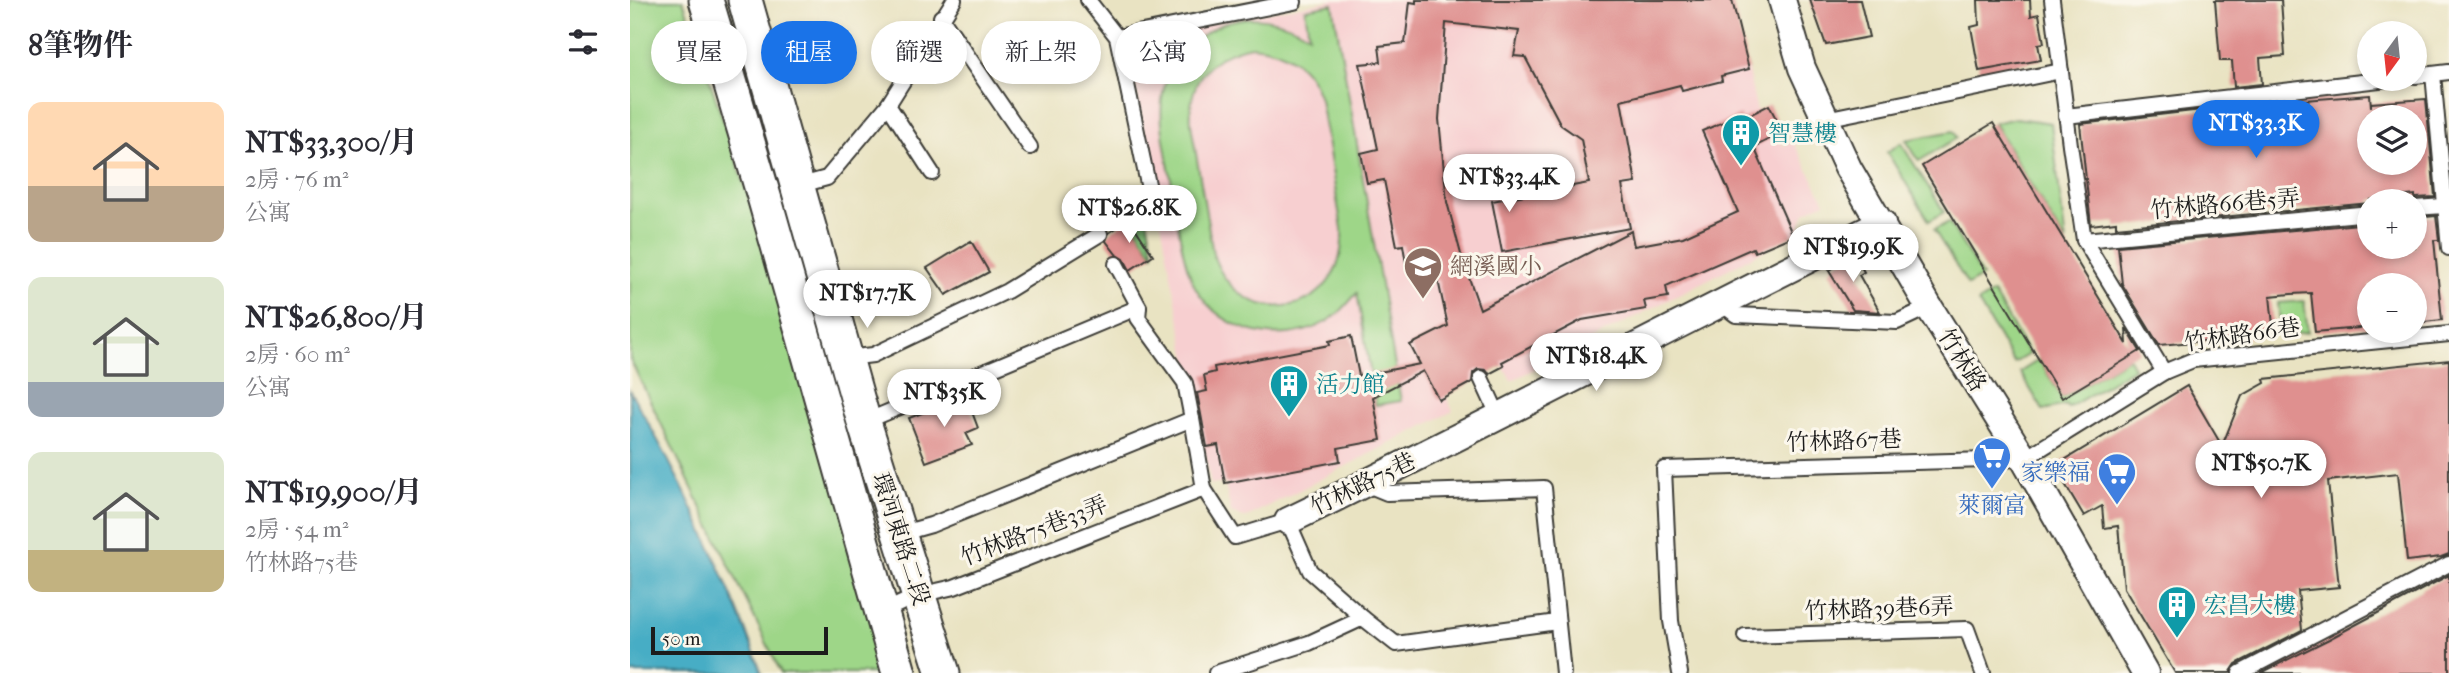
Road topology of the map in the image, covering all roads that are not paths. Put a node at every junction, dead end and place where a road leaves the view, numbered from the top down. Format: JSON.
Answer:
{"nodes":[{"id":1,"x":706,"y":0,"type":"edge"},
{"id":2,"x":744,"y":0,"type":"edge"},
{"id":3,"x":954,"y":0,"type":"edge"},
{"id":4,"x":1088,"y":0,"type":"edge"},
{"id":5,"x":1783,"y":0,"type":"edge"},
{"id":6,"x":2052,"y":0,"type":"edge"},
{"id":7,"x":1294,"y":2,"type":"dead end"},
{"id":8,"x":942,"y":18,"type":"junction"},
{"id":9,"x":1198,"y":21,"type":"edge"},
{"id":10,"x":1115,"y":34,"type":"edge"},
{"id":11,"x":2061,"y":71,"type":"junction"},
{"id":12,"x":2449,"y":72,"type":"edge"},
{"id":13,"x":2433,"y":74,"type":"junction"},
{"id":14,"x":2427,"y":75,"type":"edge"},
{"id":15,"x":2357,"y":83,"type":"edge"},
{"id":16,"x":1127,"y":84,"type":"edge"},
{"id":17,"x":888,"y":105,"type":"junction"},
{"id":18,"x":2066,"y":116,"type":"junction"},
{"id":19,"x":1825,"y":119,"type":"junction"},
{"id":20,"x":1030,"y":147,"type":"dead end"},
{"id":21,"x":932,"y":173,"type":"dead end"},
{"id":22,"x":797,"y":187,"type":"junction"},
{"id":23,"x":1149,"y":189,"type":"dead end"},
{"id":24,"x":2444,"y":205,"type":"junction"},
{"id":25,"x":2427,"y":207,"type":"edge"},
{"id":26,"x":2357,"y":214,"type":"edge"},
{"id":27,"x":1882,"y":223,"type":"junction"},
{"id":28,"x":1100,"y":234,"type":"dead end"},
{"id":29,"x":2084,"y":240,"type":"junction"},
{"id":30,"x":2449,"y":248,"type":"edge"},
{"id":31,"x":1116,"y":264,"type":"dead end"},
{"id":32,"x":1719,"y":302,"type":"junction"},
{"id":33,"x":1139,"y":307,"type":"junction"},
{"id":34,"x":1929,"y":307,"type":"junction"},
{"id":35,"x":2449,"y":334,"type":"edge"},
{"id":36,"x":848,"y":358,"type":"junction"},
{"id":37,"x":2164,"y":372,"type":"junction"},
{"id":38,"x":1481,"y":378,"type":"dead end"},
{"id":39,"x":1499,"y":417,"type":"junction"},
{"id":40,"x":1192,"y":419,"type":"junction"},
{"id":41,"x":864,"y":422,"type":"junction"},
{"id":42,"x":2024,"y":459,"type":"junction"},
{"id":43,"x":1364,"y":484,"type":"junction"},
{"id":44,"x":1204,"y":489,"type":"junction"},
{"id":45,"x":1289,"y":520,"type":"junction"},
{"id":46,"x":899,"y":534,"type":"junction"},
{"id":47,"x":2449,"y":564,"type":"edge"},
{"id":48,"x":919,"y":595,"type":"junction"},
{"id":49,"x":881,"y":612,"type":"junction"},
{"id":50,"x":1363,"y":618,"type":"junction"},
{"id":51,"x":1557,"y":622,"type":"junction"},
{"id":52,"x":1745,"y":636,"type":"dead end"},
{"id":53,"x":899,"y":673,"type":"edge"},
{"id":54,"x":943,"y":673,"type":"edge"},
{"id":55,"x":1216,"y":673,"type":"edge"},
{"id":56,"x":1563,"y":673,"type":"edge"},
{"id":57,"x":1680,"y":673,"type":"edge"},
{"id":58,"x":1983,"y":673,"type":"edge"},
{"id":59,"x":2145,"y":673,"type":"edge"},
{"id":60,"x":2240,"y":673,"type":"edge"}],
"edges":[{"from":1,"to":49,"type":"street","name":"環河東路二段"},
{"from":2,"to":22,"type":"street","name":"環河東路二段"},
{"from":3,"to":8,"type":"lane"},
{"from":4,"to":10,"type":"lane"},
{"from":5,"to":19,"type":"street","name":"竹林路"},
{"from":6,"to":11,"type":"lane"},
{"from":7,"to":9,"type":"lane"},
{"from":8,"to":17,"type":"lane"},
{"from":8,"to":20,"type":"lane"},
{"from":11,"to":18,"type":"lane"},
{"from":11,"to":19,"type":"lane"},
{"from":12,"to":13,"type":"lane"},
{"from":13,"to":14,"type":"lane"},
{"from":13,"to":24,"type":"lane"},
{"from":15,"to":18,"type":"lane"},
{"from":16,"to":23,"type":"lane"},
{"from":17,"to":21,"type":"lane"},
{"from":17,"to":22,"type":"lane"},
{"from":18,"to":29,"type":"lane"},
{"from":19,"to":27,"type":"street","name":"竹林路"},
{"from":22,"to":36,"type":"street","name":"環河東路二段"},
{"from":24,"to":25,"type":"lane"},
{"from":24,"to":30,"type":"lane"},
{"from":26,"to":29,"type":"lane","name":"竹林路66巷5弄"},
{"from":27,"to":32,"type":"street","name":"竹林路75巷"},
{"from":27,"to":34,"type":"street","name":"竹林路"},
{"from":28,"to":36,"type":"lane"},
{"from":29,"to":37,"type":"lane"},
{"from":31,"to":33,"type":"lane","name":"竹林路75巷"},
{"from":32,"to":34,"type":"lane"},
{"from":32,"to":39,"type":"street","name":"竹林路75巷"},
{"from":33,"to":40,"type":"lane","name":"竹林路75巷"},
{"from":33,"to":41,"type":"lane"},
{"from":34,"to":42,"type":"street","name":"竹林路"},
{"from":35,"to":37,"type":"lane","name":"竹林路66巷"},
{"from":36,"to":41,"type":"street","name":"環河東路二段"},
{"from":37,"to":42,"type":"lane","name":"竹林路66巷"},
{"from":38,"to":39,"type":"lane"},
{"from":39,"to":43,"type":"street","name":"竹林路75巷"},
{"from":40,"to":44,"type":"lane","name":"竹林路75巷"},
{"from":40,"to":46,"type":"lane"},
{"from":41,"to":46,"type":"street","name":"環河東路二段"},
{"from":42,"to":57,"type":"lane","name":"竹林路67巷"},
{"from":42,"to":59,"type":"street","name":"竹林路"},
{"from":43,"to":45,"type":"street","name":"竹林路75巷"},
{"from":43,"to":51,"type":"lane"},
{"from":44,"to":45,"type":"lane","name":"竹林路75巷"},
{"from":44,"to":48,"type":"lane","name":"竹林路75巷33弄"},
{"from":45,"to":50,"type":"lane"},
{"from":46,"to":48,"type":"street","name":"環河東路二段"},
{"from":47,"to":60,"type":"lane"},
{"from":48,"to":49,"type":"lane","name":"竹林路75巷33弄"},
{"from":48,"to":54,"type":"street","name":"環河東路二段"},
{"from":49,"to":53,"type":"street","name":"環河東路二段"},
{"from":50,"to":51,"type":"lane"},
{"from":50,"to":55,"type":"lane"},
{"from":51,"to":56,"type":"lane"},
{"from":52,"to":58,"type":"lane","name":"竹林路39巷6弄"}]}
